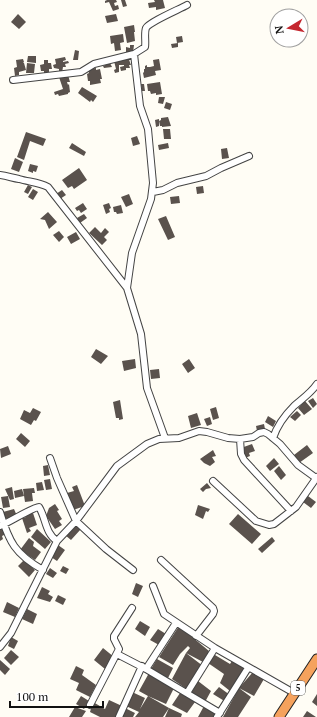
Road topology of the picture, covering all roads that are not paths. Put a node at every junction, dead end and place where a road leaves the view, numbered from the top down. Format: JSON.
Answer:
{"nodes":[{"id":1,"x":187,"y":5,"type":"dead end"},
{"id":2,"x":134,"y":54,"type":"junction"},
{"id":3,"x":13,"y":80,"type":"dead end"},
{"id":4,"x":249,"y":156,"type":"dead end"},
{"id":5,"x":0,"y":175,"type":"edge"},
{"id":6,"x":153,"y":192,"type":"junction"},
{"id":7,"x":128,"y":288,"type":"junction"},
{"id":8,"x":317,"y":384,"type":"edge"},
{"id":9,"x":165,"y":438,"type":"junction"},
{"id":10,"x":273,"y":438,"type":"junction"},
{"id":11,"x":240,"y":439,"type":"junction"},
{"id":12,"x":50,"y":458,"type":"dead end"},
{"id":13,"x":317,"y":477,"type":"edge"},
{"id":14,"x":213,"y":481,"type":"dead end"},
{"id":15,"x":291,"y":511,"type":"junction"},
{"id":16,"x":0,"y":512,"type":"edge"},
{"id":17,"x":76,"y":521,"type":"junction"},
{"id":18,"x":2,"y":525,"type":"edge"},
{"id":19,"x":57,"y":541,"type":"junction"},
{"id":20,"x":161,"y":560,"type":"dead end"},
{"id":21,"x":43,"y":570,"type":"junction"},
{"id":22,"x":133,"y":570,"type":"dead end"},
{"id":23,"x":153,"y":586,"type":"dead end"},
{"id":24,"x":132,"y":608,"type":"dead end"},
{"id":25,"x":176,"y":623,"type":"junction"},
{"id":26,"x":196,"y":636,"type":"junction"},
{"id":27,"x":0,"y":647,"type":"edge"},
{"id":28,"x":215,"y":648,"type":"junction"},
{"id":29,"x":117,"y":654,"type":"junction"},
{"id":30,"x":317,"y":659,"type":"edge"},
{"id":31,"x":144,"y":668,"type":"junction"},
{"id":32,"x":248,"y":668,"type":"junction"},
{"id":33,"x":187,"y":693,"type":"junction"},
{"id":34,"x":294,"y":693,"type":"junction"},
{"id":35,"x":90,"y":705,"type":"dead end"},
{"id":36,"x":218,"y":715,"type":"edge"},
{"id":37,"x":119,"y":717,"type":"edge"},
{"id":38,"x":279,"y":717,"type":"edge"}],
"edges":[{"from":1,"to":2,"type":"street"},
{"from":2,"to":3,"type":"street"},
{"from":2,"to":6,"type":"street"},
{"from":4,"to":6,"type":"street"},
{"from":5,"to":7,"type":"street"},
{"from":6,"to":7,"type":"street"},
{"from":7,"to":9,"type":"street"},
{"from":8,"to":10,"type":"street"},
{"from":9,"to":11,"type":"street"},
{"from":9,"to":17,"type":"street"},
{"from":10,"to":11,"type":"street"},
{"from":10,"to":13,"type":"street"},
{"from":11,"to":15,"type":"street"},
{"from":12,"to":17,"type":"street"},
{"from":13,"to":15,"type":"street"},
{"from":14,"to":15,"type":"street"},
{"from":16,"to":18,"type":"street"},
{"from":17,"to":19,"type":"street"},
{"from":17,"to":22,"type":"street"},
{"from":18,"to":19,"type":"street"},
{"from":18,"to":21,"type":"street"},
{"from":19,"to":21,"type":"street"},
{"from":20,"to":26,"type":"street"},
{"from":21,"to":27,"type":"street"},
{"from":23,"to":25,"type":"street"},
{"from":24,"to":29,"type":"street"},
{"from":25,"to":26,"type":"street"},
{"from":25,"to":31,"type":"street"},
{"from":26,"to":28,"type":"street"},
{"from":28,"to":32,"type":"street"},
{"from":28,"to":33,"type":"street"},
{"from":29,"to":31,"type":"street"},
{"from":29,"to":35,"type":"street"},
{"from":30,"to":34,"type":"highway","number":"5"},
{"from":31,"to":33,"type":"street"},
{"from":31,"to":37,"type":"street"},
{"from":32,"to":34,"type":"street"},
{"from":32,"to":36,"type":"street"},
{"from":33,"to":36,"type":"street"},
{"from":34,"to":38,"type":"highway","number":"5"}]}
